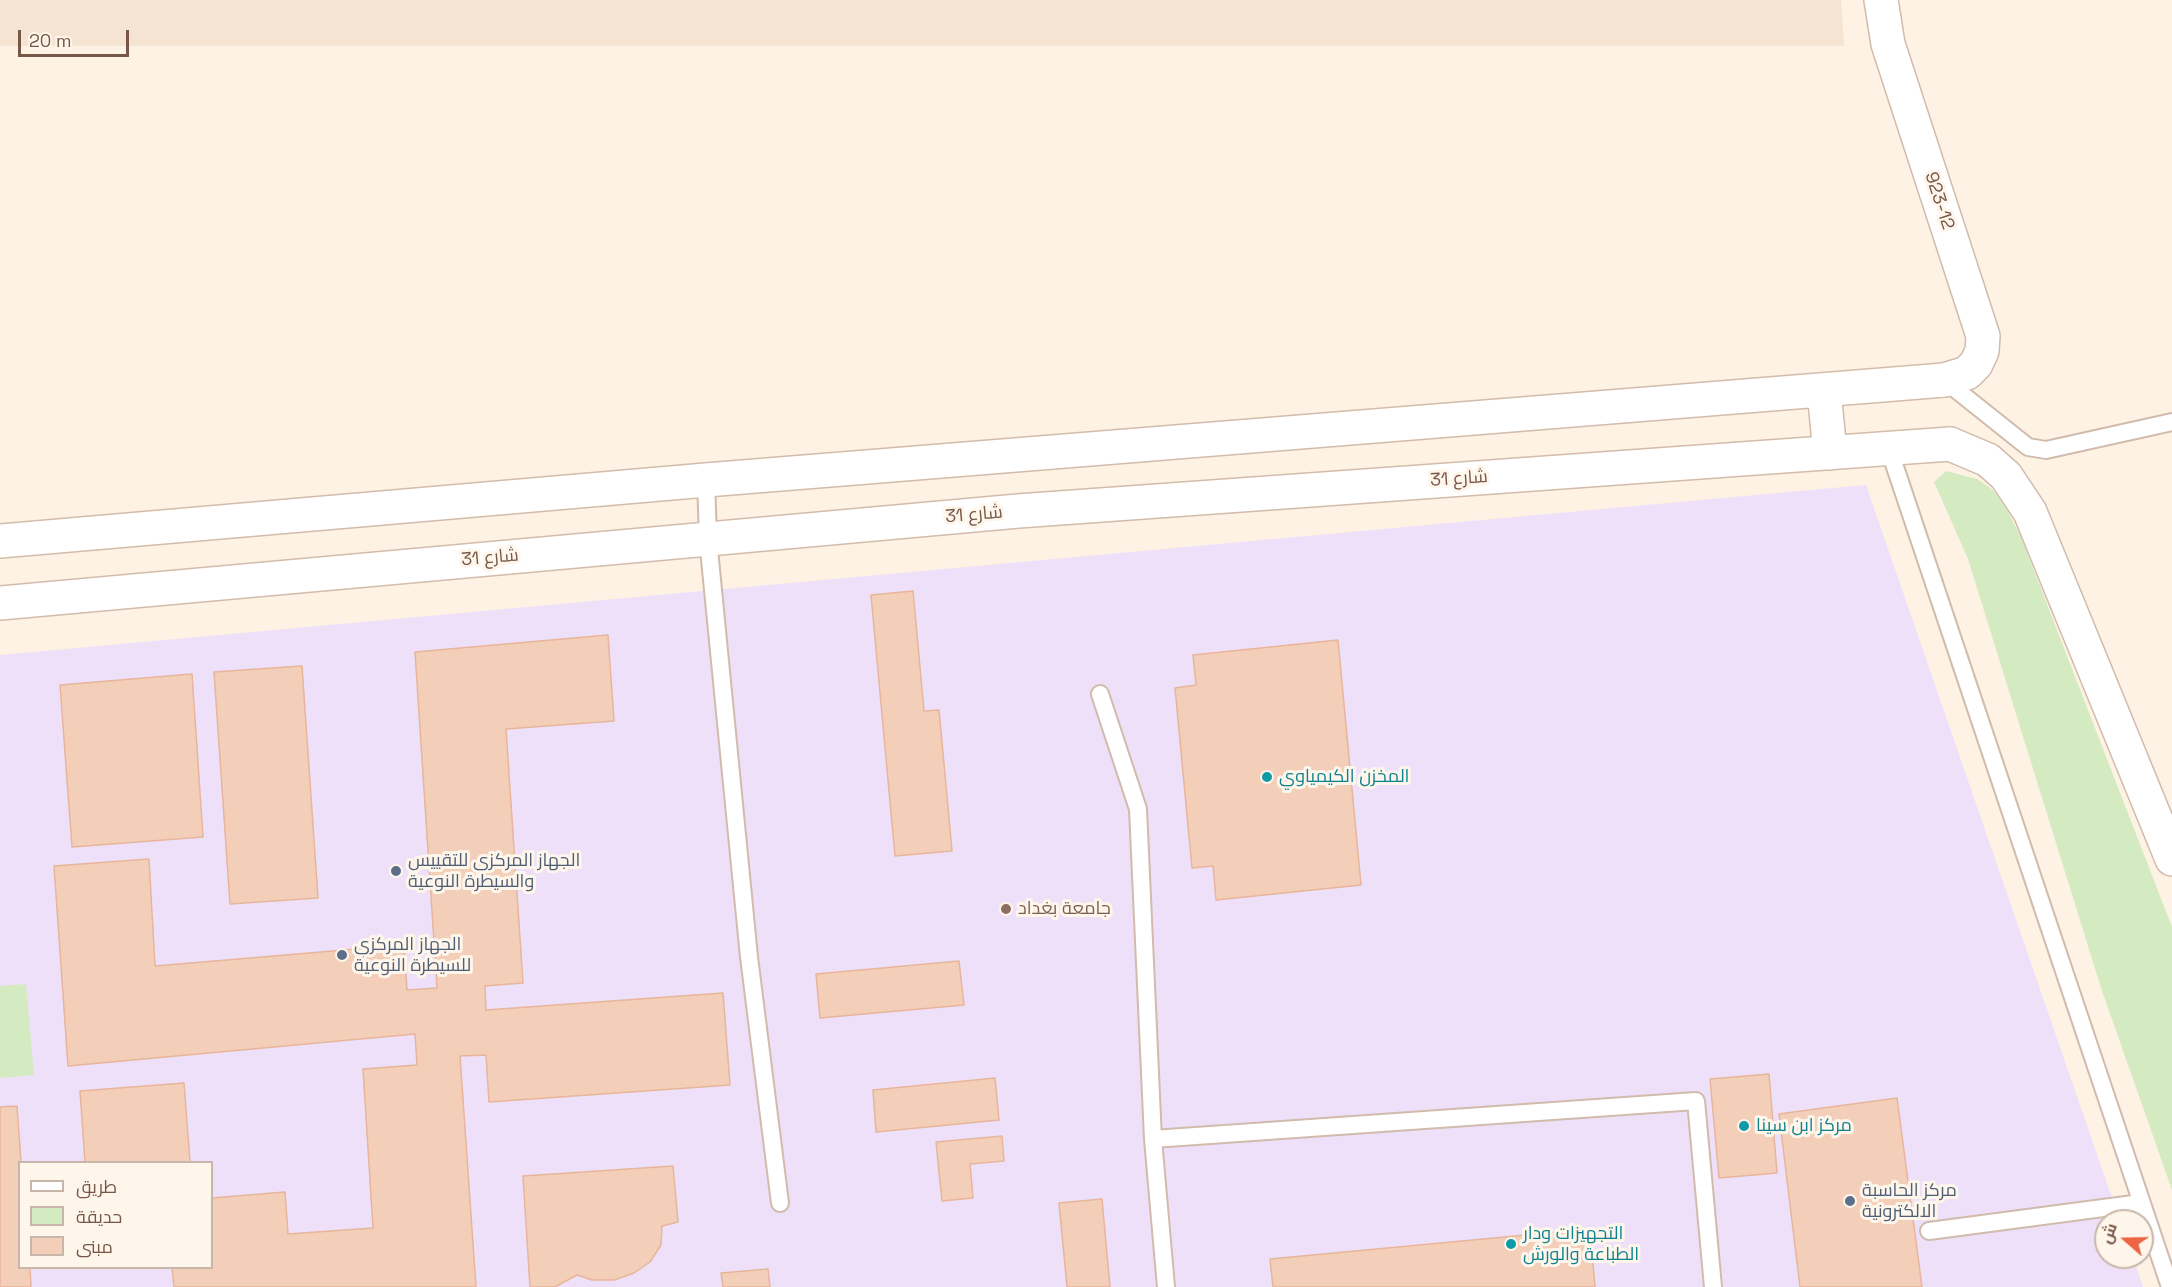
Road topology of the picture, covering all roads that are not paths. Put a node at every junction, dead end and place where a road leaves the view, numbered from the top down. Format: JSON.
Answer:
{"nodes":[{"id":1,"x":1881,"y":0,"type":"edge"},
{"id":2,"x":1944,"y":380,"type":"junction"},
{"id":3,"x":1824,"y":391,"type":"junction"},
{"id":4,"x":2172,"y":422,"type":"edge"},
{"id":5,"x":1889,"y":449,"type":"junction"},
{"id":6,"x":1830,"y":453,"type":"junction"},
{"id":7,"x":706,"y":480,"type":"junction"},
{"id":8,"x":708,"y":539,"type":"junction"},
{"id":9,"x":0,"y":541,"type":"edge"},
{"id":10,"x":0,"y":603,"type":"edge"},
{"id":11,"x":1100,"y":694,"type":"dead end"},
{"id":12,"x":2172,"y":859,"type":"edge"},
{"id":13,"x":1153,"y":1139,"type":"junction"},
{"id":14,"x":780,"y":1203,"type":"dead end"},
{"id":15,"x":2141,"y":1203,"type":"junction"},
{"id":16,"x":1929,"y":1231,"type":"dead end"},
{"id":17,"x":1166,"y":1287,"type":"edge"},
{"id":18,"x":1713,"y":1287,"type":"edge"},
{"id":19,"x":2170,"y":1287,"type":"edge"}],
"edges":[{"from":1,"to":2,"type":"street","name":"923-12"},
{"from":2,"to":3,"type":"street"},
{"from":2,"to":4,"type":"lane"},
{"from":3,"to":6,"type":"street"},
{"from":3,"to":7,"type":"street"},
{"from":5,"to":6,"type":"street","name":"شارع 31"},
{"from":5,"to":12,"type":"street","name":"شارع 31"},
{"from":5,"to":15,"type":"lane"},
{"from":6,"to":8,"type":"street","name":"شارع 31"},
{"from":7,"to":8,"type":"lane"},
{"from":7,"to":9,"type":"street"},
{"from":8,"to":10,"type":"street","name":"شارع 31"},
{"from":8,"to":14,"type":"lane"},
{"from":11,"to":13,"type":"lane"},
{"from":13,"to":17,"type":"lane"},
{"from":13,"to":18,"type":"lane"},
{"from":15,"to":16,"type":"lane"},
{"from":15,"to":19,"type":"lane"}]}
